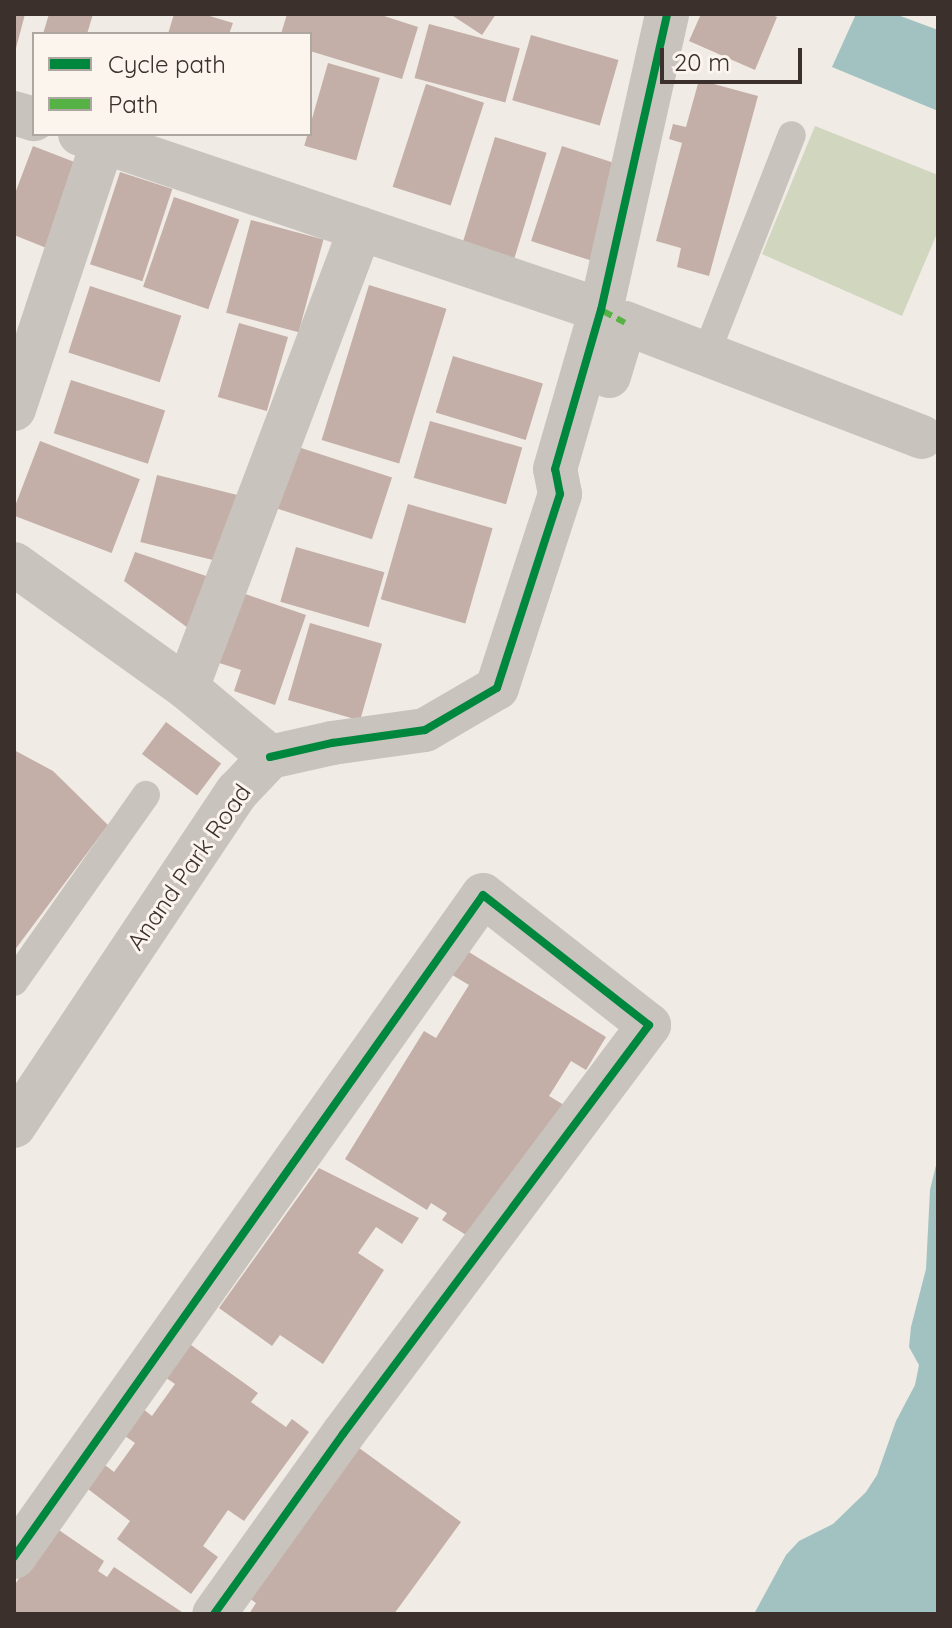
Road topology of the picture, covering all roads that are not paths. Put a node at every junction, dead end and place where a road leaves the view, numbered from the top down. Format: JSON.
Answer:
{"nodes":[{"id":1,"x":662,"y":16,"type":"edge"},
{"id":2,"x":792,"y":135,"type":"dead end"},
{"id":3,"x":92,"y":138,"type":"edge"},
{"id":4,"x":360,"y":229,"type":"junction"},
{"id":5,"x":601,"y":310,"type":"junction"},
{"id":6,"x":706,"y":354,"type":"junction"},
{"id":7,"x":14,"y":409,"type":"edge"},
{"id":8,"x":930,"y":441,"type":"edge"},
{"id":9,"x":560,"y":494,"type":"junction"},
{"id":10,"x":17,"y":574,"type":"edge"},
{"id":11,"x":187,"y":688,"type":"junction"},
{"id":12,"x":270,"y":757,"type":"junction"},
{"id":13,"x":146,"y":795,"type":"dead end"},
{"id":14,"x":14,"y":982,"type":"edge"},
{"id":15,"x":14,"y":1126,"type":"edge"},
{"id":16,"x":14,"y":1557,"type":"edge"},
{"id":17,"x":214,"y":1614,"type":"edge"}],
"edges":[{"from":1,"to":5,"type":"street"},
{"from":2,"to":6,"type":"lane"},
{"from":3,"to":4,"type":"street"},
{"from":3,"to":7,"type":"street"},
{"from":4,"to":5,"type":"street"},
{"from":4,"to":11,"type":"street"},
{"from":5,"to":9,"type":"street"},
{"from":6,"to":8,"type":"street"},
{"from":6,"to":9,"type":"street"},
{"from":9,"to":12,"type":"street"},
{"from":10,"to":11,"type":"street"},
{"from":11,"to":12,"type":"street"},
{"from":12,"to":15,"type":"street","name":"Anand Park Road"},
{"from":13,"to":14,"type":"lane"},
{"from":16,"to":17,"type":"street"}]}
